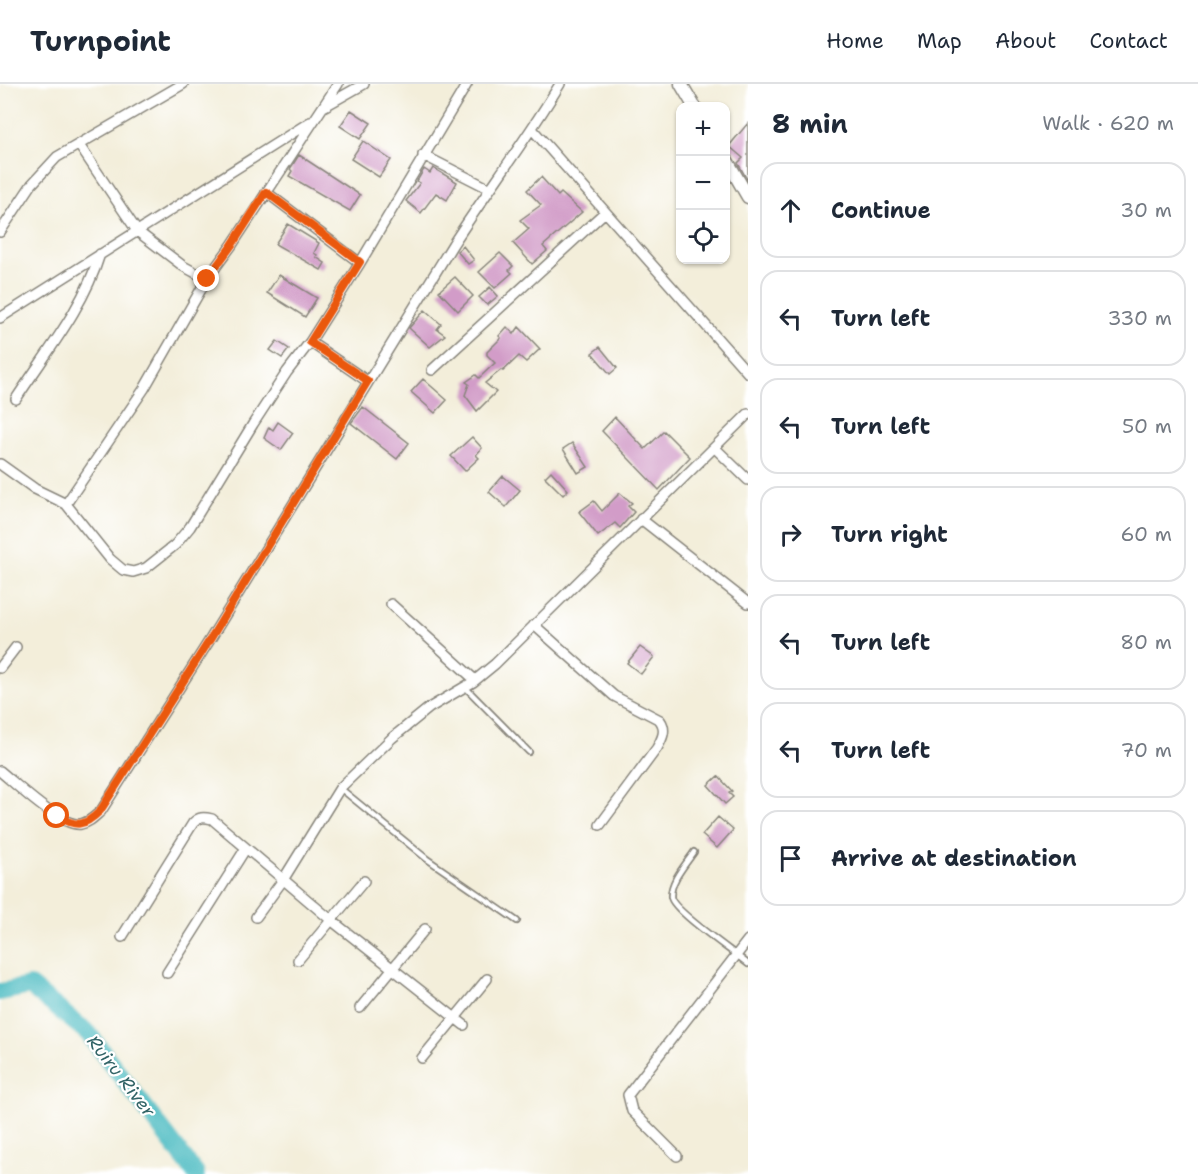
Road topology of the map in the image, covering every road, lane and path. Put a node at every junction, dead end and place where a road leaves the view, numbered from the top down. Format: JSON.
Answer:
{"nodes":[{"id":1,"x":183,"y":84,"type":"edge"},
{"id":2,"x":338,"y":84,"type":"edge"},
{"id":3,"x":364,"y":84,"type":"edge"},
{"id":4,"x":467,"y":84,"type":"edge"},
{"id":5,"x":560,"y":84,"type":"edge"},
{"id":6,"x":681,"y":84,"type":"edge"},
{"id":7,"x":692,"y":102,"type":"edge"},
{"id":8,"x":323,"y":107,"type":"junction"},
{"id":9,"x":314,"y":120,"type":"junction"},
{"id":10,"x":533,"y":130,"type":"junction"},
{"id":11,"x":79,"y":145,"type":"junction"},
{"id":12,"x":423,"y":155,"type":"junction"},
{"id":13,"x":730,"y":166,"type":"edge"},
{"id":14,"x":489,"y":189,"type":"junction"},
{"id":15,"x":266,"y":192,"type":"junction"},
{"id":16,"x":748,"y":197,"type":"edge"},
{"id":17,"x":605,"y":212,"type":"junction"},
{"id":18,"x":137,"y":231,"type":"junction"},
{"id":19,"x":0,"y":232,"type":"edge"},
{"id":20,"x":100,"y":254,"type":"junction"},
{"id":21,"x":360,"y":262,"type":"junction"},
{"id":22,"x":207,"y":279,"type":"junction"},
{"id":23,"x":0,"y":318,"type":"edge"},
{"id":24,"x":310,"y":342,"type":"junction"},
{"id":25,"x":432,"y":370,"type":"dead end"},
{"id":26,"x":748,"y":373,"type":"edge"},
{"id":27,"x":368,"y":381,"type":"junction"},
{"id":28,"x":16,"y":399,"type":"dead end"},
{"id":29,"x":748,"y":414,"type":"edge"},
{"id":30,"x":715,"y":448,"type":"junction"},
{"id":31,"x":0,"y":464,"type":"edge"},
{"id":32,"x":748,"y":480,"type":"edge"},
{"id":33,"x":66,"y":504,"type":"junction"},
{"id":34,"x":641,"y":519,"type":"junction"},
{"id":35,"x":748,"y":603,"type":"edge"},
{"id":36,"x":391,"y":604,"type":"dead end"},
{"id":37,"x":534,"y":625,"type":"junction"},
{"id":38,"x":16,"y":647,"type":"dead end"},
{"id":39,"x":0,"y":668,"type":"edge"},
{"id":40,"x":475,"y":680,"type":"junction"},
{"id":41,"x":465,"y":687,"type":"junction"},
{"id":42,"x":529,"y":753,"type":"dead end"},
{"id":43,"x":0,"y":771,"type":"edge"},
{"id":44,"x":340,"y":788,"type":"junction"},
{"id":45,"x":600,"y":825,"type":"dead end"},
{"id":46,"x":246,"y":848,"type":"junction"},
{"id":47,"x":694,"y":852,"type":"dead end"},
{"id":48,"x":283,"y":880,"type":"junction"},
{"id":49,"x":364,"y":881,"type":"dead end"},
{"id":50,"x":256,"y":917,"type":"dead end"},
{"id":51,"x":331,"y":920,"type":"junction"},
{"id":52,"x":517,"y":921,"type":"dead end"},
{"id":53,"x":425,"y":928,"type":"dead end"},
{"id":54,"x":122,"y":937,"type":"dead end"},
{"id":55,"x":748,"y":940,"type":"edge"},
{"id":56,"x":736,"y":954,"type":"junction"},
{"id":57,"x":298,"y":960,"type":"dead end"},
{"id":58,"x":748,"y":964,"type":"edge"},
{"id":59,"x":392,"y":969,"type":"junction"},
{"id":60,"x":167,"y":973,"type":"dead end"},
{"id":61,"x":487,"y":979,"type":"dead end"},
{"id":62,"x":360,"y":1008,"type":"dead end"},
{"id":63,"x":455,"y":1018,"type":"junction"},
{"id":64,"x":464,"y":1025,"type":"dead end"},
{"id":65,"x":422,"y":1058,"type":"dead end"},
{"id":66,"x":677,"y":1156,"type":"dead end"}],
"edges":[{"from":1,"to":11,"type":"street"},
{"from":2,"to":8,"type":"street"},
{"from":3,"to":8,"type":"street"},
{"from":4,"to":12,"type":"street"},
{"from":5,"to":10,"type":"street"},
{"from":6,"to":7,"type":"street"},
{"from":8,"to":9,"type":"street"},
{"from":9,"to":15,"type":"street"},
{"from":9,"to":18,"type":"street"},
{"from":10,"to":14,"type":"street"},
{"from":10,"to":17,"type":"street"},
{"from":11,"to":18,"type":"street"},
{"from":11,"to":19,"type":"street"},
{"from":12,"to":14,"type":"street"},
{"from":12,"to":21,"type":"street"},
{"from":13,"to":16,"type":"street"},
{"from":14,"to":27,"type":"street"},
{"from":15,"to":21,"type":"street"},
{"from":15,"to":22,"type":"street"},
{"from":17,"to":25,"type":"street"},
{"from":17,"to":26,"type":"street"},
{"from":18,"to":20,"type":"street"},
{"from":18,"to":22,"type":"street"},
{"from":20,"to":23,"type":"street"},
{"from":20,"to":28,"type":"street"},
{"from":21,"to":24,"type":"street"},
{"from":22,"to":33,"type":"street"},
{"from":24,"to":27,"type":"street"},
{"from":24,"to":33,"type":"street"},
{"from":27,"to":43,"type":"street"},
{"from":29,"to":30,"type":"street"},
{"from":30,"to":32,"type":"street"},
{"from":30,"to":34,"type":"street"},
{"from":31,"to":33,"type":"street"},
{"from":34,"to":35,"type":"street"},
{"from":34,"to":37,"type":"street"},
{"from":36,"to":40,"type":"street"},
{"from":37,"to":40,"type":"street"},
{"from":37,"to":45,"type":"street"},
{"from":38,"to":39,"type":"street"},
{"from":40,"to":41,"type":"street"},
{"from":41,"to":42,"type":"lane"},
{"from":41,"to":44,"type":"street"},
{"from":44,"to":48,"type":"street"},
{"from":44,"to":52,"type":"lane"},
{"from":46,"to":48,"type":"street"},
{"from":46,"to":54,"type":"street"},
{"from":46,"to":60,"type":"street"},
{"from":47,"to":56,"type":"lane"},
{"from":48,"to":50,"type":"street"},
{"from":48,"to":51,"type":"street"},
{"from":49,"to":51,"type":"street"},
{"from":51,"to":57,"type":"street"},
{"from":51,"to":59,"type":"street"},
{"from":53,"to":59,"type":"street"},
{"from":55,"to":56,"type":"street"},
{"from":56,"to":58,"type":"lane"},
{"from":56,"to":66,"type":"street"},
{"from":59,"to":62,"type":"street"},
{"from":59,"to":63,"type":"street"},
{"from":61,"to":63,"type":"street"},
{"from":63,"to":64,"type":"street"},
{"from":63,"to":65,"type":"street"}]}
